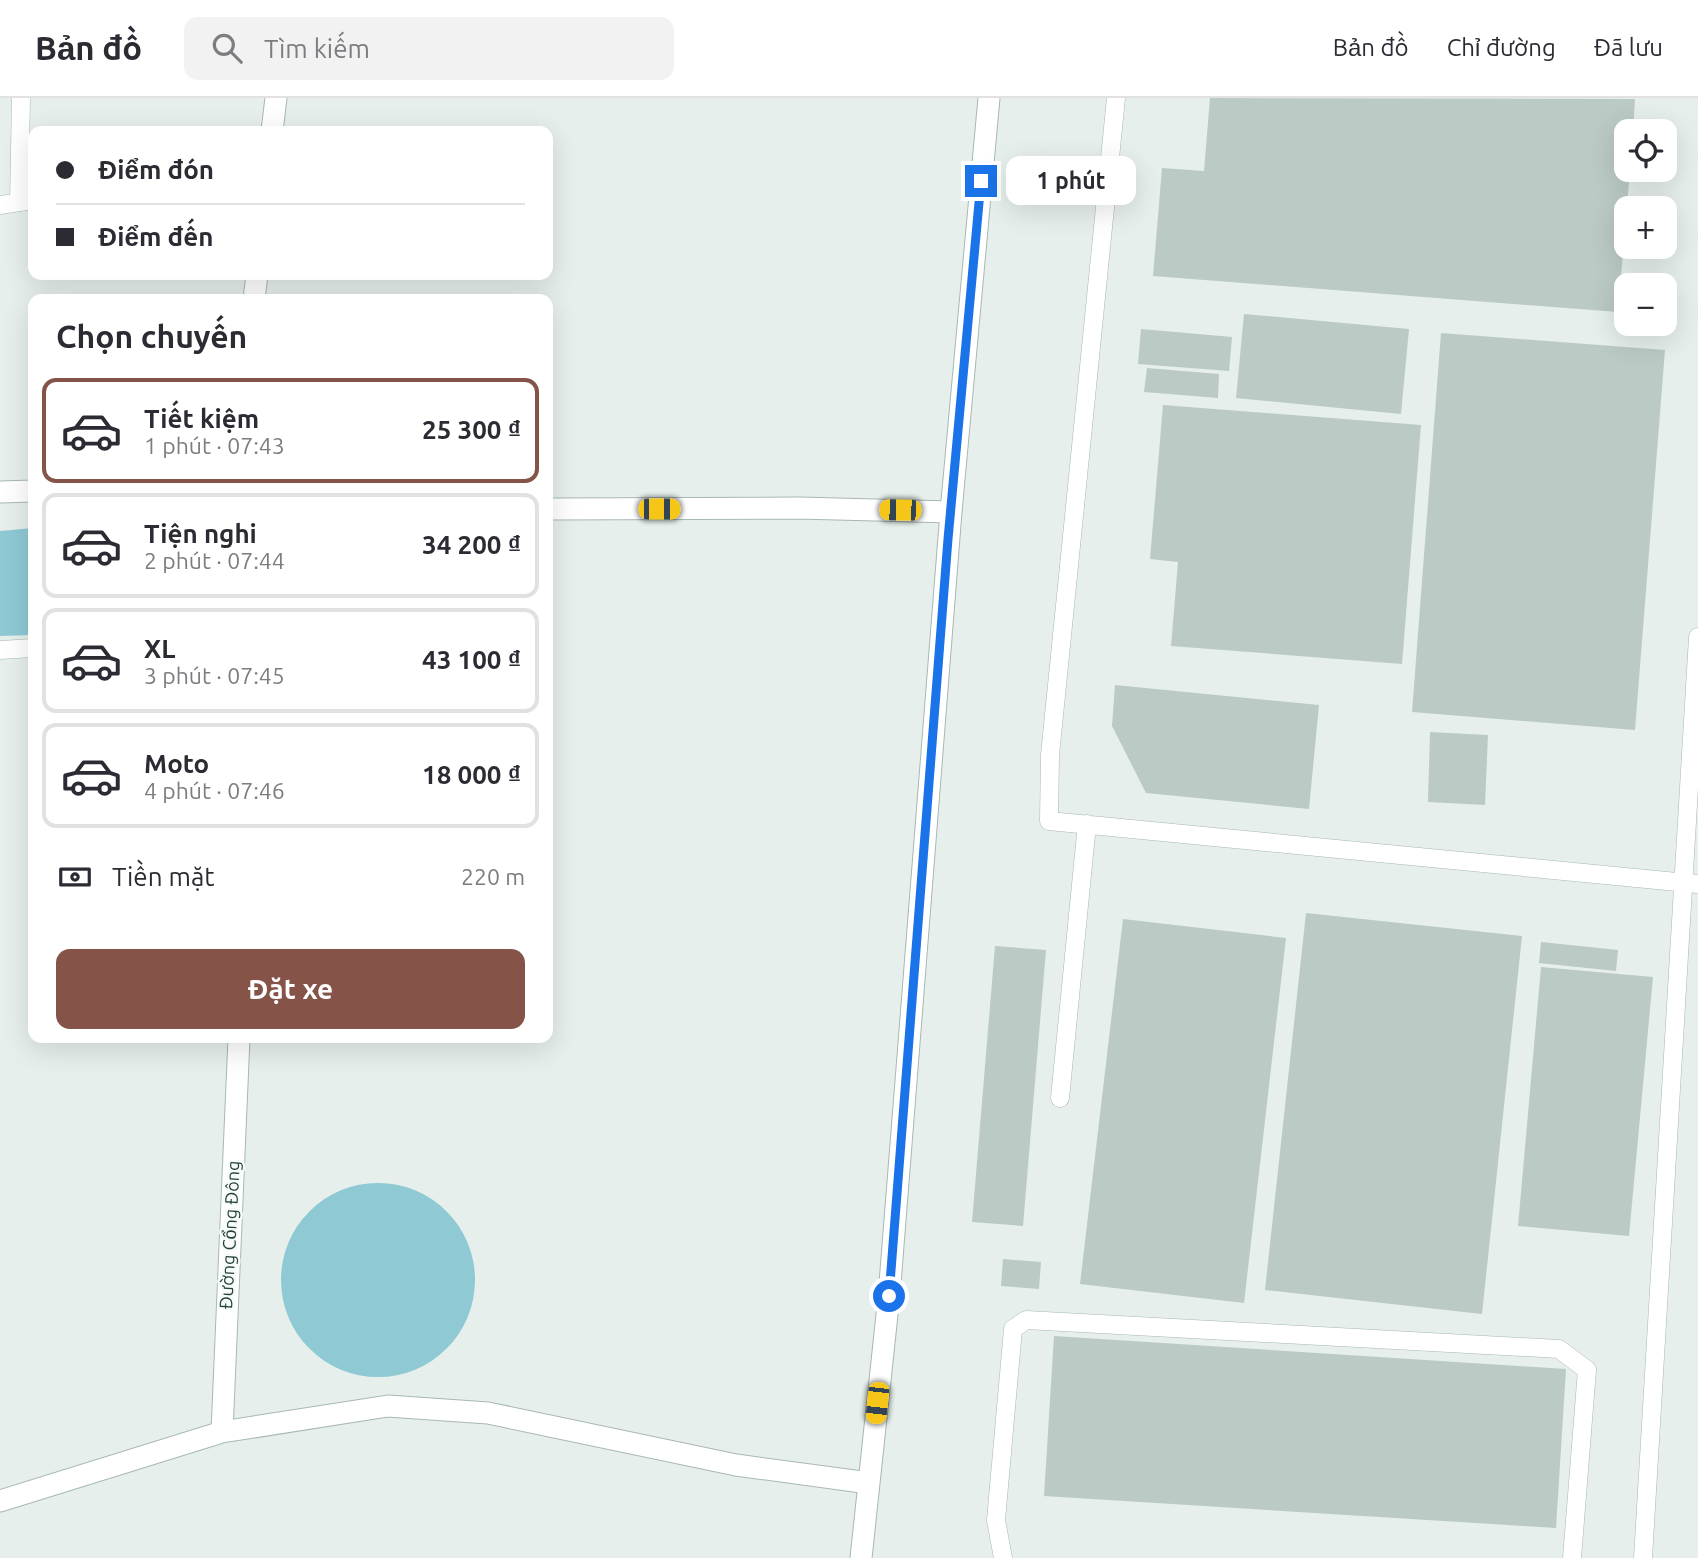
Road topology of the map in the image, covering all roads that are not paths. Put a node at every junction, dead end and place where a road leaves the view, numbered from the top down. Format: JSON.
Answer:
{"nodes":[{"id":1,"x":20,"y":98,"type":"edge"},
{"id":2,"x":275,"y":98,"type":"edge"},
{"id":3,"x":989,"y":98,"type":"edge"},
{"id":4,"x":1116,"y":98,"type":"edge"},
{"id":5,"x":272,"y":126,"type":"edge"},
{"id":6,"x":26,"y":201,"type":"edge"},
{"id":7,"x":0,"y":205,"type":"edge"},
{"id":8,"x":28,"y":491,"type":"edge"},
{"id":9,"x":0,"y":492,"type":"edge"},
{"id":10,"x":553,"y":509,"type":"edge"},
{"id":11,"x":951,"y":512,"type":"junction"},
{"id":12,"x":1698,"y":637,"type":"edge"},
{"id":13,"x":28,"y":648,"type":"edge"},
{"id":14,"x":0,"y":650,"type":"edge"},
{"id":15,"x":1087,"y":824,"type":"junction"},
{"id":16,"x":1690,"y":883,"type":"edge"},
{"id":17,"x":239,"y":1043,"type":"edge"},
{"id":18,"x":1060,"y":1098,"type":"dead end"},
{"id":19,"x":222,"y":1432,"type":"junction"},
{"id":20,"x":869,"y":1483,"type":"junction"},
{"id":21,"x":0,"y":1501,"type":"edge"},
{"id":22,"x":861,"y":1558,"type":"edge"},
{"id":23,"x":1003,"y":1558,"type":"edge"},
{"id":24,"x":1572,"y":1558,"type":"edge"},
{"id":25,"x":1643,"y":1558,"type":"edge"}],
"edges":[{"from":1,"to":6,"type":"lane"},
{"from":2,"to":5,"type":"street"},
{"from":3,"to":11,"type":"street"},
{"from":4,"to":15,"type":"lane"},
{"from":6,"to":7,"type":"lane"},
{"from":8,"to":9,"type":"street"},
{"from":10,"to":11,"type":"street"},
{"from":11,"to":20,"type":"street"},
{"from":12,"to":16,"type":"lane"},
{"from":13,"to":14,"type":"lane"},
{"from":15,"to":16,"type":"lane"},
{"from":15,"to":18,"type":"lane"},
{"from":16,"to":25,"type":"lane"},
{"from":17,"to":19,"type":"street","name":"Đường Cổng Đông"},
{"from":19,"to":20,"type":"street"},
{"from":19,"to":21,"type":"street"},
{"from":20,"to":22,"type":"street"},
{"from":23,"to":24,"type":"lane"}]}
